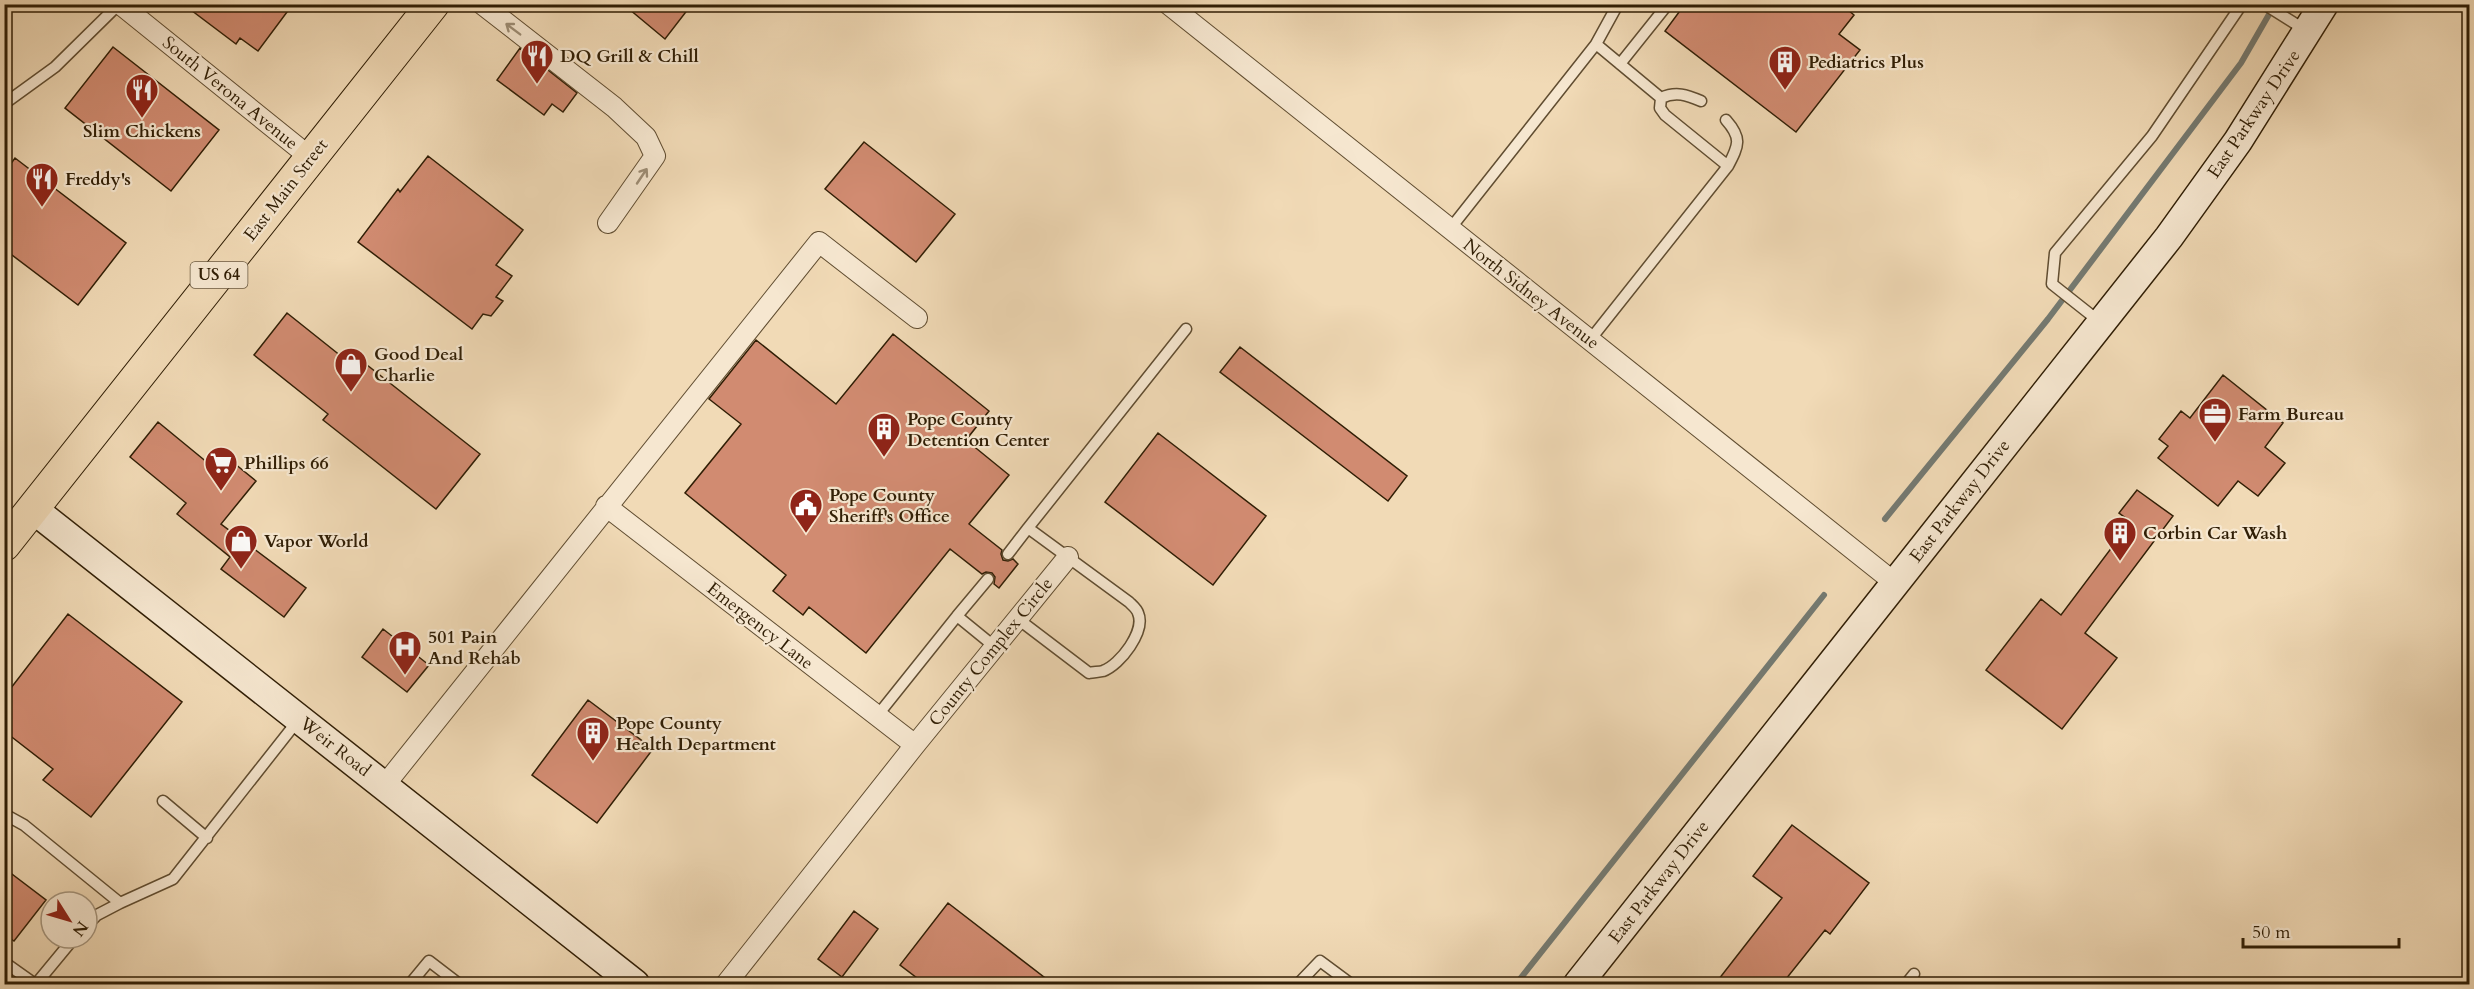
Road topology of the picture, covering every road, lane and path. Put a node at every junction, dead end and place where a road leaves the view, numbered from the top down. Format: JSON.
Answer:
{"nodes":[{"id":1,"x":119,"y":4,"type":"edge"},
{"id":2,"x":433,"y":4,"type":"edge"},
{"id":3,"x":482,"y":4,"type":"edge"},
{"id":4,"x":1168,"y":4,"type":"edge"},
{"id":5,"x":1618,"y":4,"type":"edge"},
{"id":6,"x":1668,"y":4,"type":"edge"},
{"id":7,"x":2242,"y":4,"type":"edge"},
{"id":8,"x":2324,"y":4,"type":"edge"},
{"id":9,"x":2266,"y":5,"type":"edge"},
{"id":10,"x":2308,"y":32,"type":"junction"},
{"id":11,"x":1596,"y":44,"type":"junction"},
{"id":12,"x":1620,"y":64,"type":"junction"},
{"id":13,"x":1661,"y":98,"type":"junction"},
{"id":14,"x":1701,"y":100,"type":"dead end"},
{"id":15,"x":4,"y":104,"type":"edge"},
{"id":16,"x":1726,"y":120,"type":"dead end"},
{"id":17,"x":311,"y":158,"type":"junction"},
{"id":18,"x":1728,"y":166,"type":"junction"},
{"id":19,"x":608,"y":223,"type":"dead end"},
{"id":20,"x":1450,"y":229,"type":"junction"},
{"id":21,"x":917,"y":318,"type":"dead end"},
{"id":22,"x":2101,"y":323,"type":"junction"},
{"id":23,"x":1186,"y":329,"type":"dead end"},
{"id":24,"x":1590,"y":340,"type":"junction"},
{"id":25,"x":606,"y":506,"type":"junction"},
{"id":26,"x":33,"y":509,"type":"junction"},
{"id":27,"x":1029,"y":528,"type":"junction"},
{"id":28,"x":4,"y":545,"type":"edge"},
{"id":29,"x":1008,"y":554,"type":"dead end"},
{"id":30,"x":1068,"y":557,"type":"junction"},
{"id":31,"x":988,"y":579,"type":"dead end"},
{"id":32,"x":1895,"y":584,"type":"junction"},
{"id":33,"x":957,"y":616,"type":"junction"},
{"id":34,"x":1018,"y":619,"type":"junction"},
{"id":35,"x":995,"y":646,"type":"junction"},
{"id":36,"x":877,"y":716,"type":"junction"},
{"id":37,"x":299,"y":719,"type":"junction"},
{"id":38,"x":915,"y":745,"type":"junction"},
{"id":39,"x":384,"y":786,"type":"junction"},
{"id":40,"x":163,"y":801,"type":"dead end"},
{"id":41,"x":4,"y":814,"type":"edge"},
{"id":42,"x":207,"y":838,"type":"junction"},
{"id":43,"x":120,"y":903,"type":"junction"},
{"id":44,"x":99,"y":914,"type":"edge"},
{"id":45,"x":64,"y":950,"type":"edge"},
{"id":46,"x":4,"y":962,"type":"edge"},
{"id":47,"x":1914,"y":974,"type":"dead end"},
{"id":48,"x":36,"y":984,"type":"edge"},
{"id":49,"x":410,"y":984,"type":"edge"},
{"id":50,"x":459,"y":984,"type":"edge"},
{"id":51,"x":636,"y":984,"type":"edge"},
{"id":52,"x":726,"y":984,"type":"edge"},
{"id":53,"x":1298,"y":984,"type":"edge"},
{"id":54,"x":1351,"y":984,"type":"edge"},
{"id":55,"x":1578,"y":984,"type":"edge"},
{"id":56,"x":1906,"y":984,"type":"edge"}],
"edges":[{"from":1,"to":15,"type":"lane"},
{"from":1,"to":17,"type":"street","name":"South Verona Avenue"},
{"from":2,"to":17,"type":"main road","name":"East Main Street","number":"US 64"},
{"from":19,"to":3,"type":"street","one_way":true},
{"from":4,"to":20,"type":"street","name":"North Sidney Avenue"},
{"from":5,"to":11,"type":"lane"},
{"from":6,"to":12,"type":"lane"},
{"from":7,"to":22,"type":"lane"},
{"from":8,"to":10,"type":"main road","name":"East Parkway Drive"},
{"from":9,"to":10,"type":"lane"},
{"from":10,"to":22,"type":"main road","name":"East Parkway Drive"},
{"from":11,"to":12,"type":"lane"},
{"from":11,"to":20,"type":"lane"},
{"from":12,"to":13,"type":"lane"},
{"from":13,"to":14,"type":"lane"},
{"from":13,"to":18,"type":"lane"},
{"from":16,"to":18,"type":"lane"},
{"from":17,"to":26,"type":"main road","name":"East Main Street","number":"US 64"},
{"from":18,"to":24,"type":"lane"},
{"from":20,"to":24,"type":"street","name":"North Sidney Avenue"},
{"from":21,"to":25,"type":"street"},
{"from":22,"to":32,"type":"main road","name":"East Parkway Drive"},
{"from":23,"to":27,"type":"lane"},
{"from":24,"to":32,"type":"street","name":"North Sidney Avenue"},
{"from":25,"to":36,"type":"street","name":"Emergency Lane"},
{"from":25,"to":39,"type":"street"},
{"from":26,"to":28,"type":"main road","name":"East Main Street","number":"US 64"},
{"from":26,"to":37,"type":"main road","name":"Weir Road"},
{"from":27,"to":29,"type":"lane"},
{"from":27,"to":30,"type":"lane"},
{"from":30,"to":34,"type":"street","name":"County Complex Circle"},
{"from":30,"to":34,"type":"lane"},
{"from":31,"to":33,"type":"lane"},
{"from":32,"to":55,"type":"main road","name":"East Parkway Drive"},
{"from":33,"to":35,"type":"lane"},
{"from":33,"to":36,"type":"lane"},
{"from":34,"to":35,"type":"street","name":"County Complex Circle"},
{"from":35,"to":38,"type":"street","name":"County Complex Circle"},
{"from":36,"to":38,"type":"street","name":"Emergency Lane"},
{"from":37,"to":39,"type":"main road","name":"Weir Road"},
{"from":37,"to":42,"type":"lane"},
{"from":38,"to":52,"type":"street","name":"County Complex Circle"},
{"from":39,"to":51,"type":"main road","name":"Weir Road"},
{"from":40,"to":42,"type":"lane"},
{"from":41,"to":43,"type":"lane"},
{"from":42,"to":43,"type":"lane"},
{"from":43,"to":44,"type":"lane"},
{"from":45,"to":48,"type":"lane"},
{"from":46,"to":48,"type":"lane"},
{"from":47,"to":56,"type":"lane"},
{"from":49,"to":50,"type":"lane"},
{"from":53,"to":54,"type":"lane"}]}
